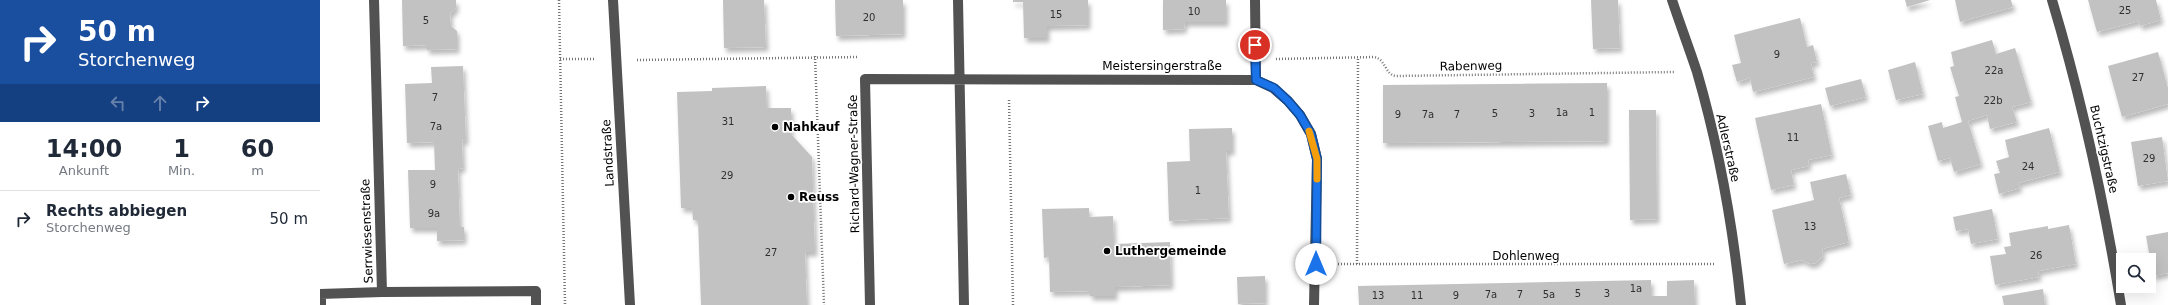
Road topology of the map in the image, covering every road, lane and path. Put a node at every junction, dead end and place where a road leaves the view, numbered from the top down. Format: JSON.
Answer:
{"nodes":[{"id":1,"x":374,"y":0,"type":"edge"},
{"id":2,"x":559,"y":0,"type":"edge"},
{"id":3,"x":613,"y":0,"type":"edge"},
{"id":4,"x":958,"y":0,"type":"edge"},
{"id":5,"x":1255,"y":0,"type":"edge"},
{"id":6,"x":1672,"y":0,"type":"edge"},
{"id":7,"x":2052,"y":0,"type":"edge"},
{"id":8,"x":815,"y":56,"type":"dead end"},
{"id":9,"x":1358,"y":57,"type":"junction"},
{"id":10,"x":560,"y":59,"type":"junction"},
{"id":11,"x":615,"y":60,"type":"junction"},
{"id":12,"x":1256,"y":60,"type":"junction"},
{"id":13,"x":1696,"y":72,"type":"junction"},
{"id":14,"x":961,"y":79,"type":"junction"},
{"id":15,"x":1256,"y":80,"type":"junction"},
{"id":16,"x":1009,"y":93,"type":"dead end"},
{"id":17,"x":1316,"y":264,"type":"junction"},
{"id":18,"x":1357,"y":264,"type":"junction"},
{"id":19,"x":1737,"y":264,"type":"junction"},
{"id":20,"x":382,"y":292,"type":"junction"},
{"id":21,"x":320,"y":294,"type":"edge"},
{"id":22,"x":321,"y":305,"type":"edge"},
{"id":23,"x":536,"y":305,"type":"edge"},
{"id":24,"x":565,"y":305,"type":"edge"},
{"id":25,"x":630,"y":305,"type":"edge"},
{"id":26,"x":824,"y":305,"type":"edge"},
{"id":27,"x":870,"y":305,"type":"edge"},
{"id":28,"x":964,"y":305,"type":"edge"},
{"id":29,"x":1013,"y":305,"type":"edge"},
{"id":30,"x":1314,"y":305,"type":"edge"},
{"id":31,"x":1741,"y":305,"type":"edge"},
{"id":32,"x":2121,"y":305,"type":"edge"}],
"edges":[{"from":1,"to":20,"type":"street","name":"Serrwiesenstraße"},
{"from":2,"to":10,"type":"path"},
{"from":3,"to":11,"type":"street","name":"Landstraße"},
{"from":4,"to":14,"type":"street"},
{"from":5,"to":12,"type":"street"},
{"from":6,"to":13,"type":"street","name":"Adlerstraße"},
{"from":7,"to":32,"type":"street","name":"Buchtzigstraße"},
{"from":8,"to":26,"type":"path"},
{"from":9,"to":12,"type":"path","name":"Rabenweg"},
{"from":9,"to":13,"type":"path","name":"Rabenweg"},
{"from":9,"to":18,"type":"path"},
{"from":10,"to":11,"type":"path"},
{"from":10,"to":24,"type":"path"},
{"from":11,"to":25,"type":"street","name":"Landstraße"},
{"from":12,"to":15,"type":"street"},
{"from":13,"to":19,"type":"street","name":"Adlerstraße"},
{"from":14,"to":15,"type":"street","name":"Meistersingerstraße"},
{"from":14,"to":27,"type":"street","name":"Richard-Wagner-Straße"},
{"from":14,"to":28,"type":"street"},
{"from":15,"to":17,"type":"street","name":"Meistersingerstraße"},
{"from":16,"to":29,"type":"path"},
{"from":17,"to":18,"type":"path","name":"Dohlenweg"},
{"from":17,"to":30,"type":"street","name":"Meistersingerstraße"},
{"from":18,"to":19,"type":"path","name":"Dohlenweg"},
{"from":19,"to":31,"type":"street","name":"Adlerstraße"},
{"from":20,"to":21,"type":"street"},
{"from":20,"to":23,"type":"street","name":"Serrwiesenstraße"},
{"from":21,"to":22,"type":"street"}]}
